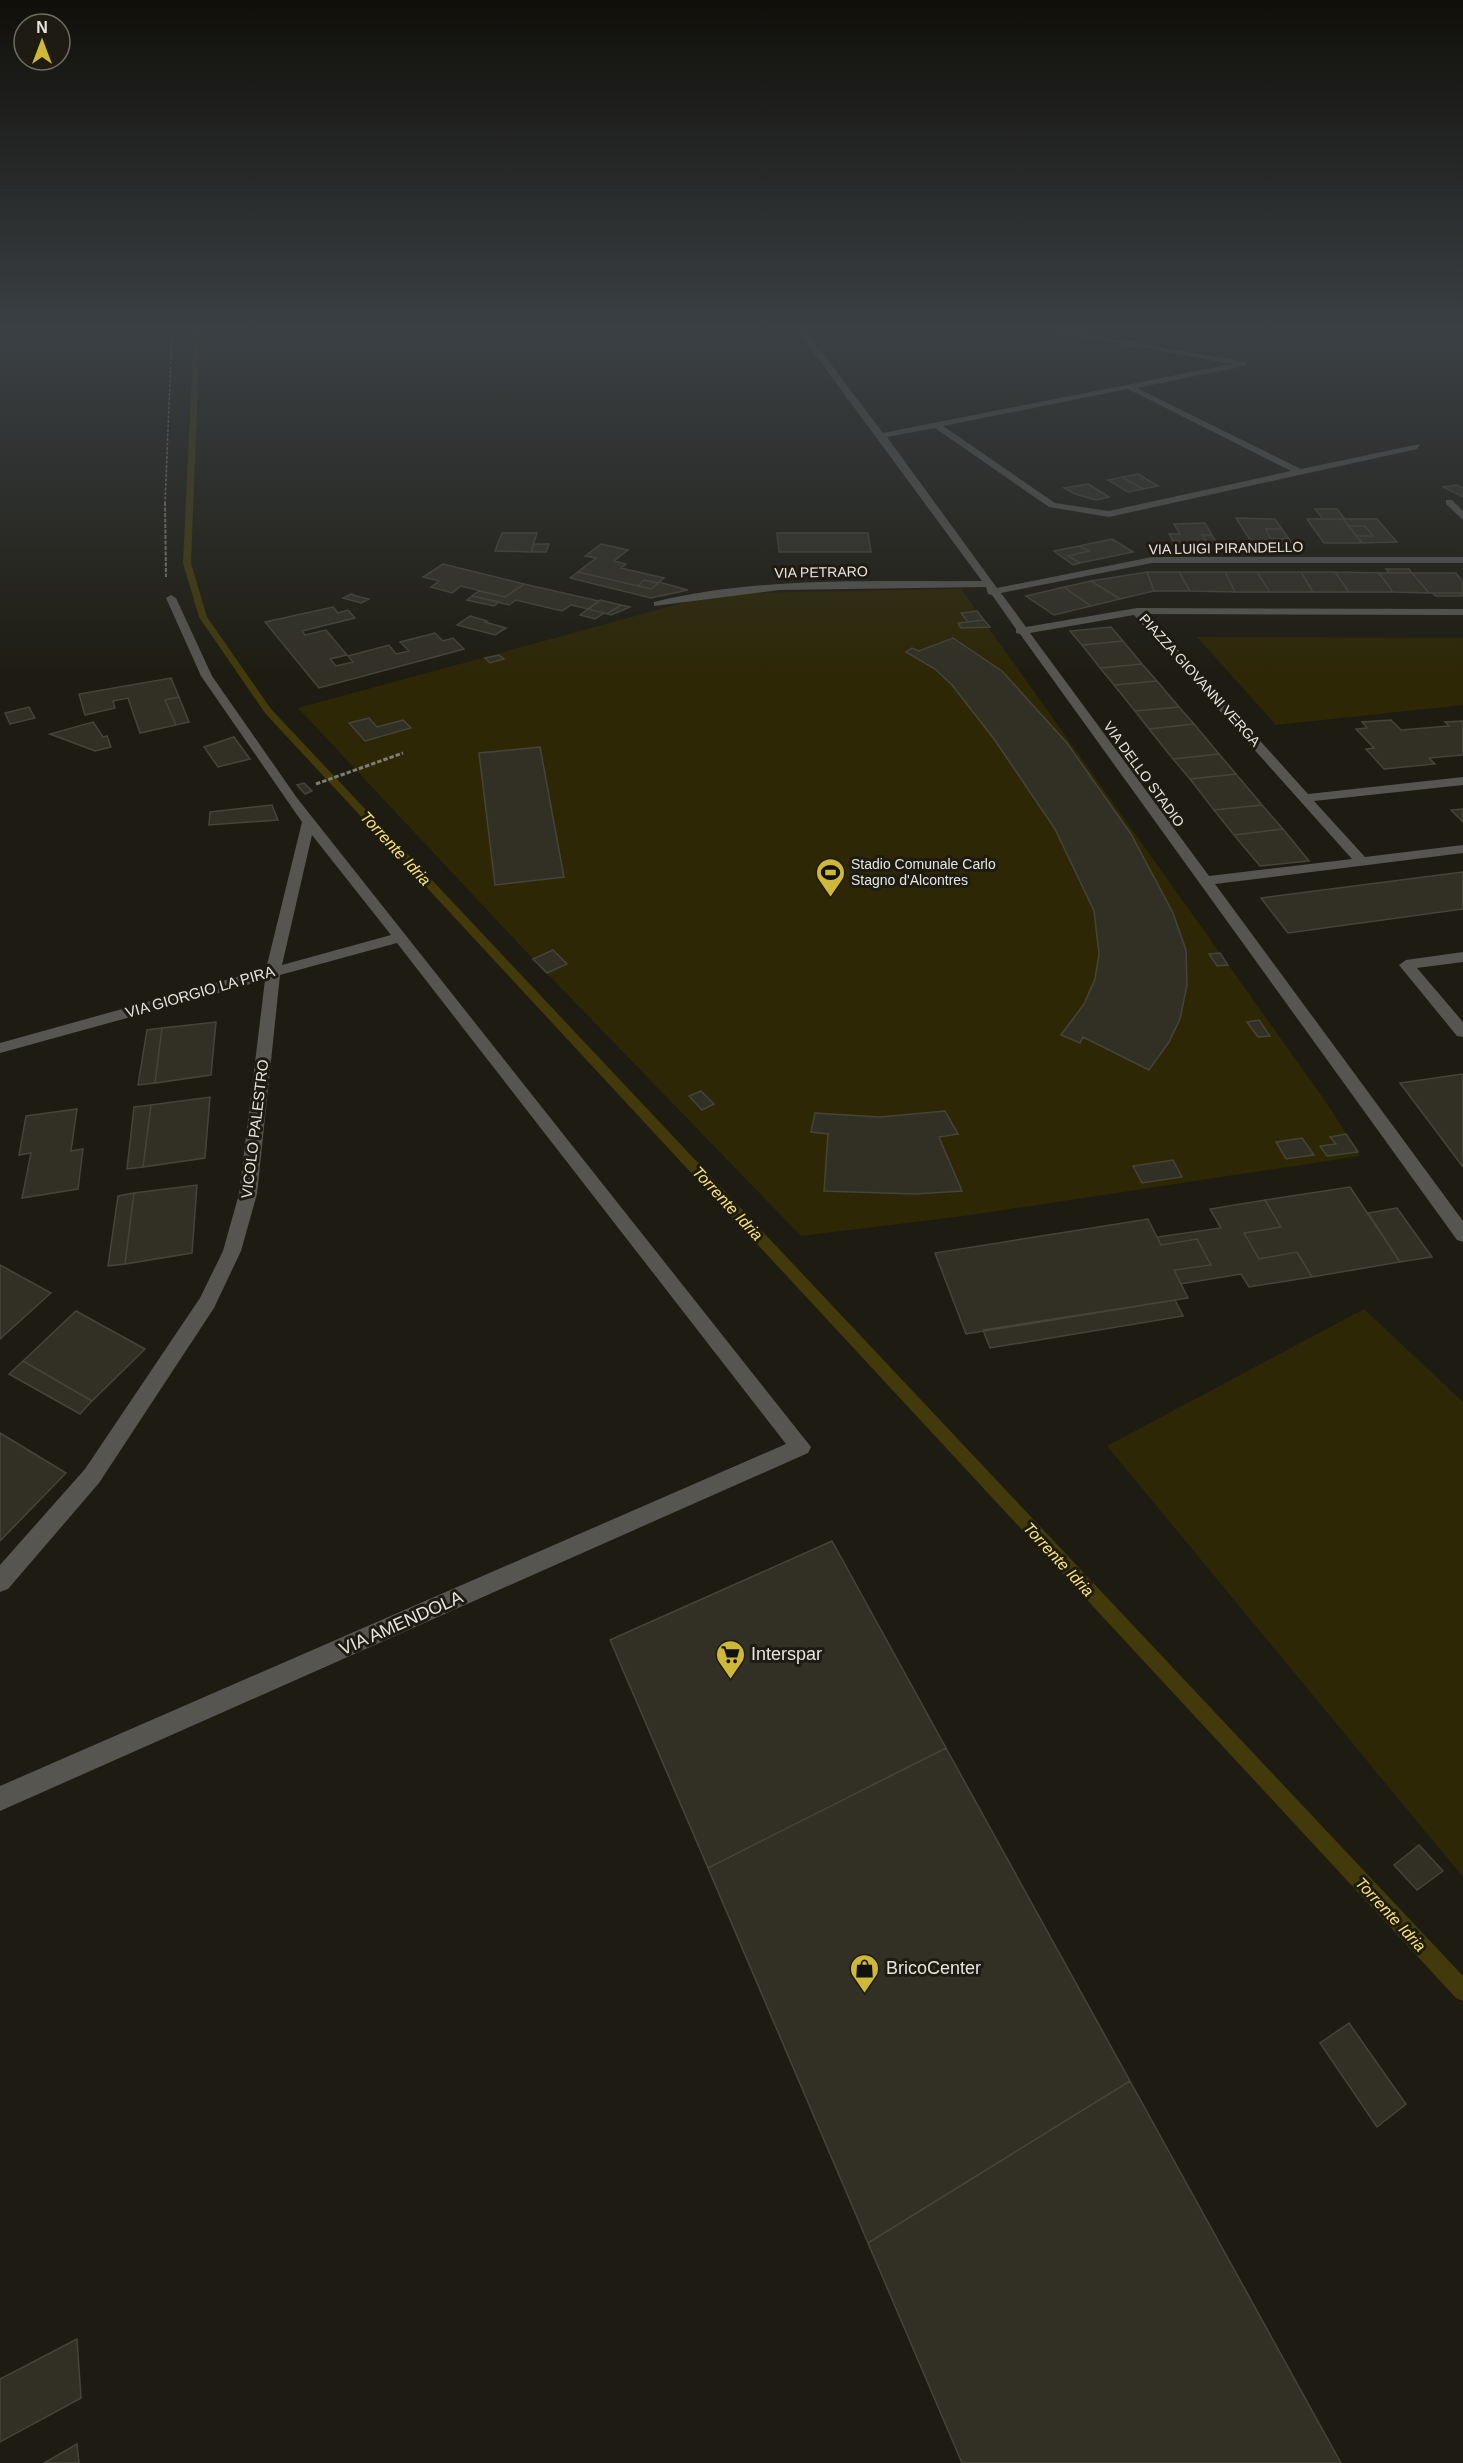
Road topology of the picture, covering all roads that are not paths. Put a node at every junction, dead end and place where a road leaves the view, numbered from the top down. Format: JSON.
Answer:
{"nodes":[{"id":1,"x":888,"y":445,"type":"edge"},
{"id":2,"x":965,"y":445,"type":"edge"},
{"id":3,"x":1246,"y":445,"type":"edge"},
{"id":4,"x":1416,"y":446,"type":"dead end"},
{"id":5,"x":1300,"y":472,"type":"junction"},
{"id":6,"x":1449,"y":502,"type":"dead end"},
{"id":7,"x":1463,"y":517,"type":"edge"},
{"id":8,"x":1463,"y":560,"type":"edge"},
{"id":9,"x":989,"y":588,"type":"junction"},
{"id":10,"x":171,"y":598,"type":"road end"},
{"id":11,"x":658,"y":604,"type":"dead end"},
{"id":12,"x":1137,"y":611,"type":"junction"},
{"id":13,"x":1463,"y":612,"type":"edge"},
{"id":14,"x":1020,"y":631,"type":"junction"},
{"id":15,"x":1463,"y":780,"type":"edge"},
{"id":16,"x":1306,"y":798,"type":"junction"},
{"id":17,"x":309,"y":821,"type":"junction"},
{"id":18,"x":1463,"y":849,"type":"edge"},
{"id":19,"x":1362,"y":861,"type":"junction"},
{"id":20,"x":1204,"y":881,"type":"junction"},
{"id":21,"x":401,"y":937,"type":"junction"},
{"id":22,"x":1463,"y":957,"type":"edge"},
{"id":23,"x":273,"y":972,"type":"junction"},
{"id":24,"x":1463,"y":1032,"type":"edge"},
{"id":25,"x":0,"y":1048,"type":"edge"},
{"id":26,"x":1463,"y":1235,"type":"edge"},
{"id":27,"x":0,"y":1581,"type":"edge"},
{"id":28,"x":0,"y":1799,"type":"edge"}],
"edges":[{"from":1,"to":9,"type":"street","name":"VIA DELLO STADIO"},
{"from":2,"to":5,"type":"street"},
{"from":3,"to":5,"type":"street"},
{"from":4,"to":5,"type":"street"},
{"from":6,"to":7,"type":"street"},
{"from":8,"to":9,"type":"street","name":"VIA LUIGI PIRANDELLO"},
{"from":9,"to":11,"type":"street","name":"VIA PETRARO"},
{"from":9,"to":14,"type":"street","name":"VIA DELLO STADIO"},
{"from":10,"to":17,"type":"street"},
{"from":12,"to":13,"type":"street","name":"PIAZZA GIOVANNI VERGA"},
{"from":12,"to":14,"type":"street"},
{"from":12,"to":16,"type":"street","name":"PIAZZA GIOVANNI VERGA"},
{"from":14,"to":20,"type":"street","name":"VIA DELLO STADIO"},
{"from":15,"to":16,"type":"street"},
{"from":16,"to":19,"type":"street","name":"PIAZZA GIOVANNI VERGA"},
{"from":17,"to":21,"type":"street"},
{"from":17,"to":23,"type":"street","name":"VICOLO PALESTRO"},
{"from":18,"to":19,"type":"street"},
{"from":19,"to":20,"type":"street"},
{"from":20,"to":26,"type":"street","name":"VIA DELLO STADIO"},
{"from":21,"to":23,"type":"street","name":"VIA GIORGIO LA PIRA"},
{"from":21,"to":28,"type":"street","name":"VIA AMENDOLA"},
{"from":22,"to":24,"type":"street"},
{"from":23,"to":25,"type":"street","name":"VIA GIORGIO LA PIRA"},
{"from":23,"to":27,"type":"street","name":"VICOLO PALESTRO"}]}
